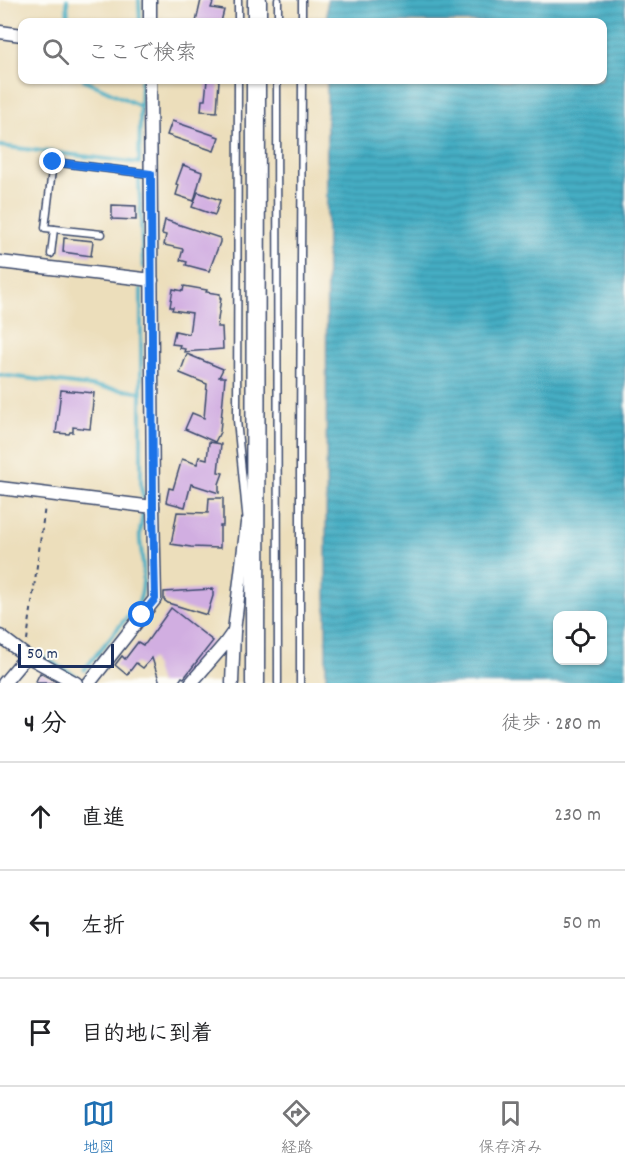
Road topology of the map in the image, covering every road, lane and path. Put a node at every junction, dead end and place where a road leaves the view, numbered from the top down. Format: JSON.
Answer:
{"nodes":[{"id":1,"x":150,"y":0,"type":"edge"},
{"id":2,"x":238,"y":0,"type":"edge"},
{"id":3,"x":257,"y":0,"type":"edge"},
{"id":4,"x":278,"y":0,"type":"edge"},
{"id":5,"x":302,"y":0,"type":"edge"},
{"id":6,"x":150,"y":18,"type":"edge"},
{"id":7,"x":238,"y":18,"type":"edge"},
{"id":8,"x":256,"y":18,"type":"edge"},
{"id":9,"x":278,"y":18,"type":"edge"},
{"id":10,"x":302,"y":18,"type":"edge"},
{"id":11,"x":0,"y":32,"type":"edge"},
{"id":12,"x":18,"y":34,"type":"edge"},
{"id":13,"x":150,"y":84,"type":"edge"},
{"id":14,"x":238,"y":84,"type":"edge"},
{"id":15,"x":256,"y":84,"type":"edge"},
{"id":16,"x":277,"y":84,"type":"edge"},
{"id":17,"x":302,"y":84,"type":"edge"},
{"id":18,"x":151,"y":174,"type":"junction"},
{"id":19,"x":54,"y":229,"type":"junction"},
{"id":20,"x":102,"y":234,"type":"dead end"},
{"id":21,"x":51,"y":254,"type":"dead end"},
{"id":22,"x":0,"y":262,"type":"edge"},
{"id":23,"x":152,"y":280,"type":"junction"},
{"id":24,"x":0,"y":488,"type":"edge"},
{"id":25,"x":46,"y":494,"type":"junction"},
{"id":26,"x":153,"y":507,"type":"junction"},
{"id":27,"x":251,"y":523,"type":"junction"},
{"id":28,"x":234,"y":631,"type":"junction"},
{"id":29,"x":0,"y":636,"type":"edge"},
{"id":30,"x":25,"y":655,"type":"junction"},
{"id":31,"x":4,"y":683,"type":"edge"},
{"id":32,"x":76,"y":683,"type":"edge"},
{"id":33,"x":89,"y":683,"type":"edge"},
{"id":34,"x":191,"y":683,"type":"edge"},
{"id":35,"x":235,"y":683,"type":"edge"},
{"id":36,"x":255,"y":683,"type":"edge"},
{"id":37,"x":278,"y":683,"type":"edge"},
{"id":38,"x":300,"y":683,"type":"edge"}],
"edges":[{"from":1,"to":6,"type":"street"},
{"from":2,"to":7,"type":"lane"},
{"from":3,"to":8,"type":"street"},
{"from":4,"to":9,"type":"lane"},
{"from":5,"to":10,"type":"lane"},
{"from":11,"to":12,"type":"street"},
{"from":13,"to":18,"type":"street"},
{"from":14,"to":27,"type":"lane"},
{"from":15,"to":27,"type":"street"},
{"from":16,"to":37,"type":"lane"},
{"from":17,"to":38,"type":"lane"},
{"from":18,"to":19,"type":"lane"},
{"from":18,"to":23,"type":"street"},
{"from":19,"to":20,"type":"lane"},
{"from":19,"to":21,"type":"lane"},
{"from":22,"to":23,"type":"street"},
{"from":23,"to":26,"type":"street"},
{"from":24,"to":25,"type":"street"},
{"from":25,"to":26,"type":"street"},
{"from":25,"to":30,"type":"path"},
{"from":26,"to":33,"type":"street"},
{"from":27,"to":28,"type":"street"},
{"from":27,"to":36,"type":"street"},
{"from":28,"to":34,"type":"street"},
{"from":28,"to":35,"type":"street"},
{"from":29,"to":30,"type":"street"},
{"from":30,"to":31,"type":"street"},
{"from":30,"to":32,"type":"street"}]}
